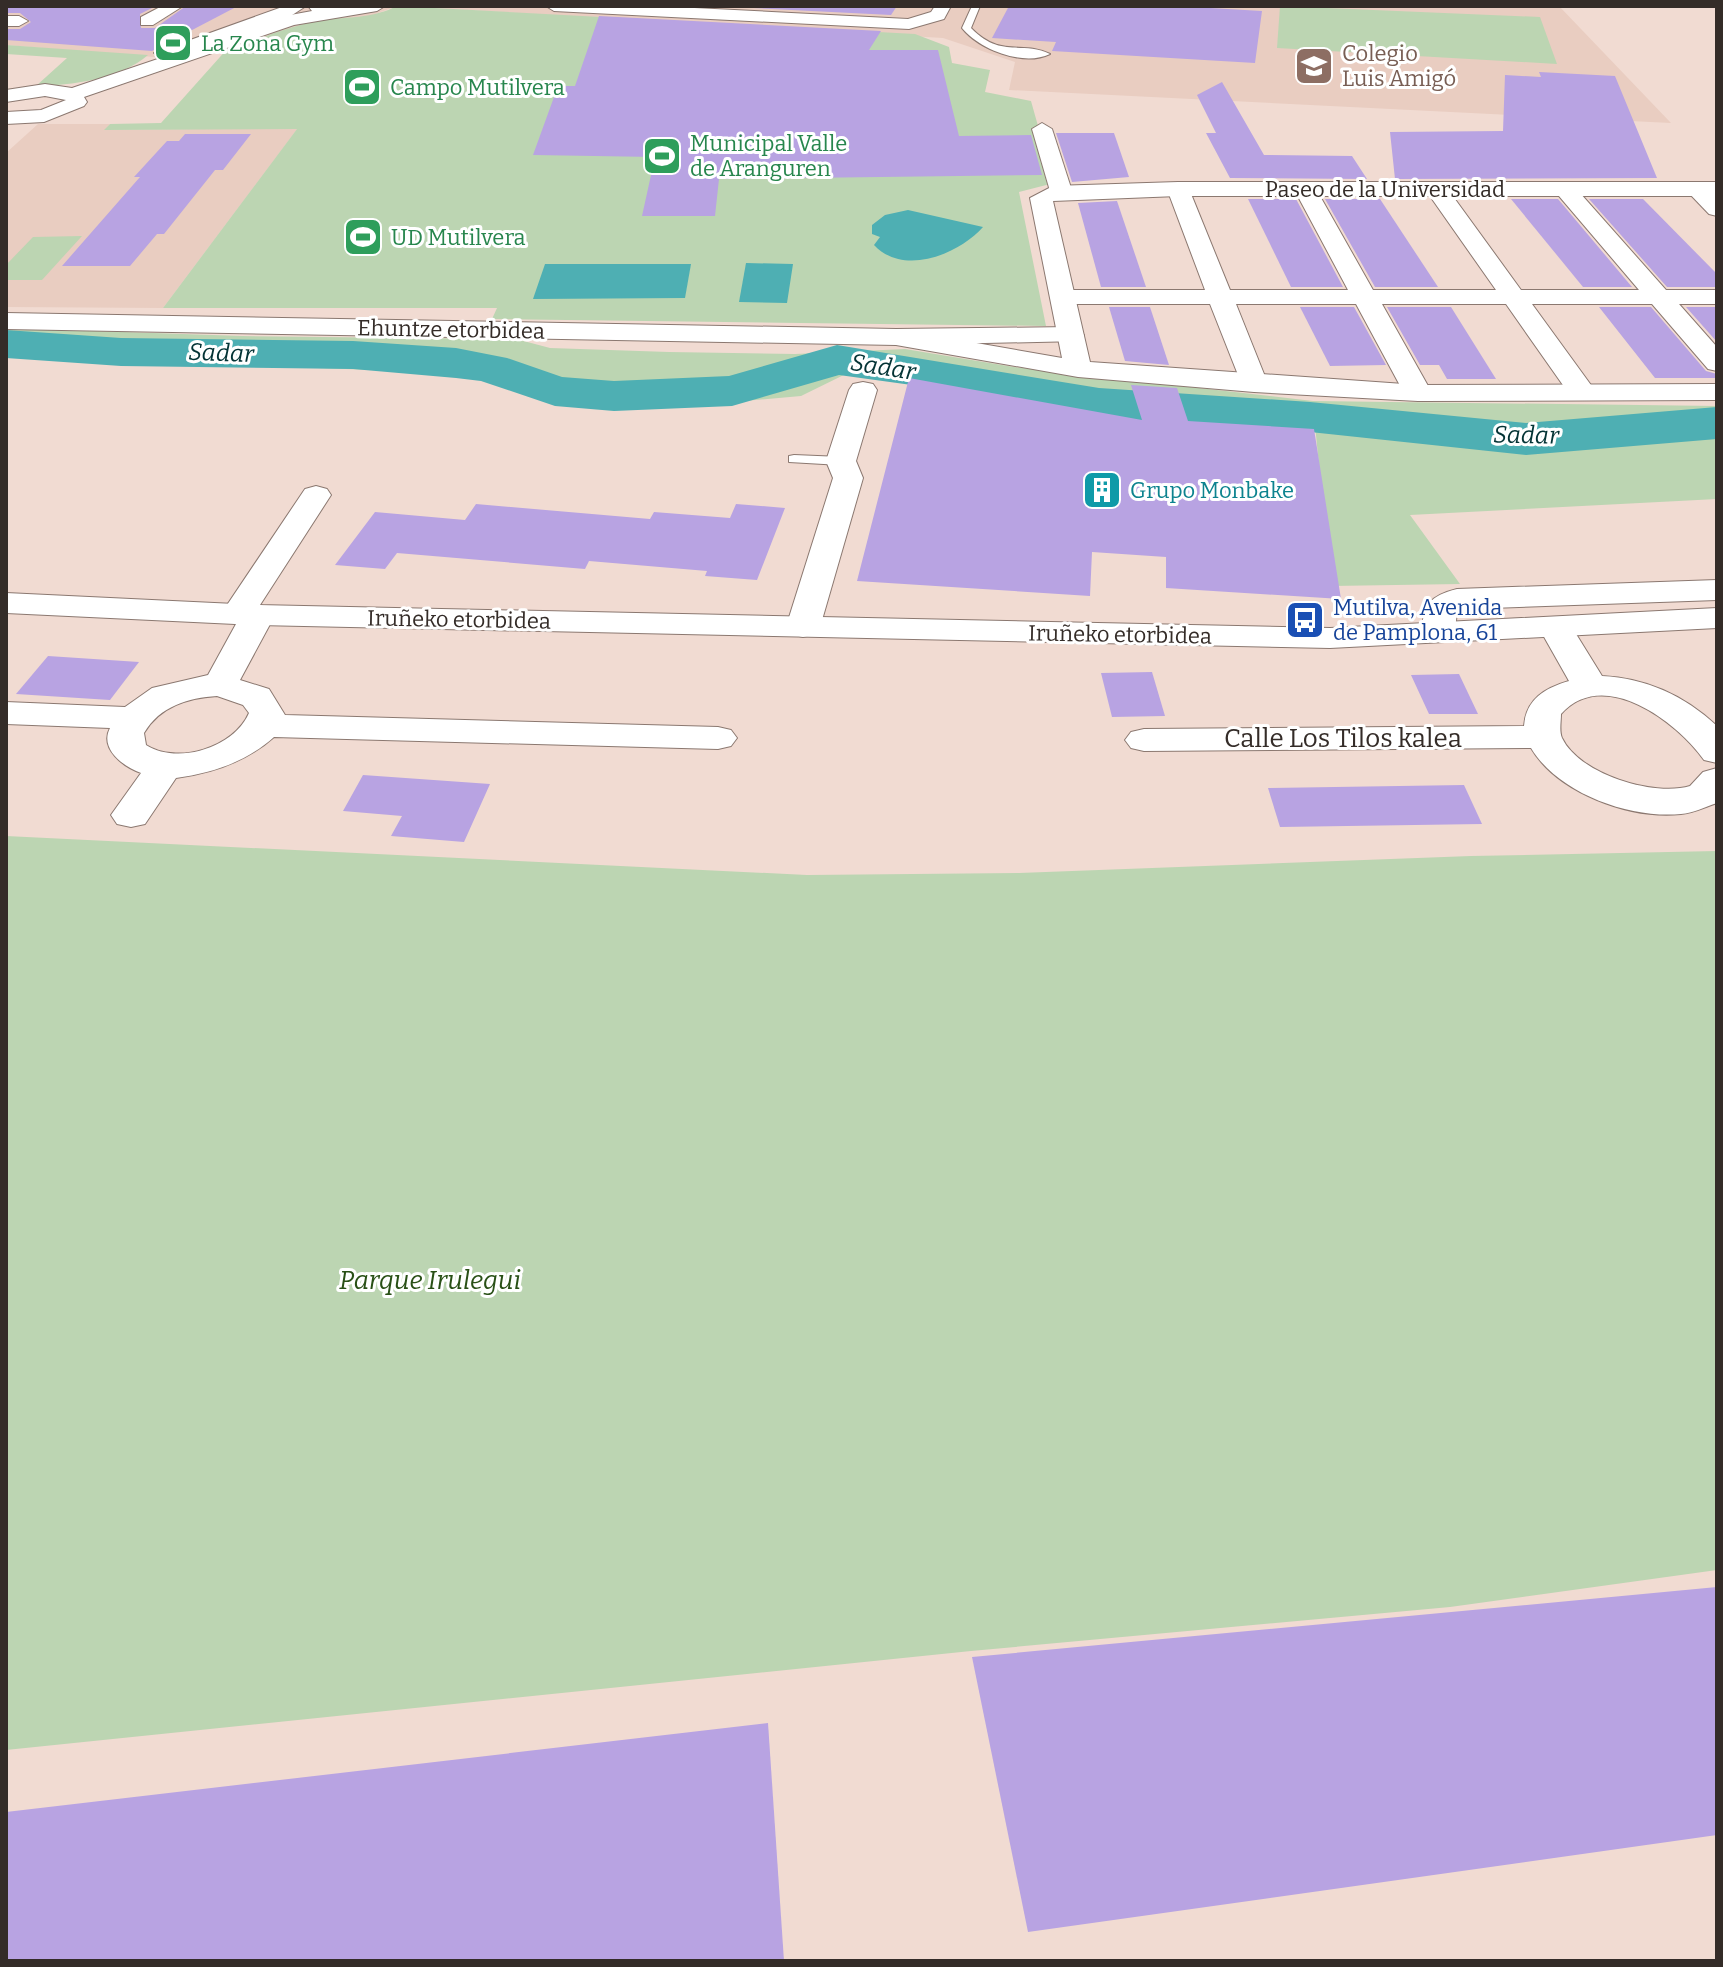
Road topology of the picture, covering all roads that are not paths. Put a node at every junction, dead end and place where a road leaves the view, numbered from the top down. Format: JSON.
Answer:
{"nodes":[{"id":1,"x":175,"y":6,"type":"edge"},
{"id":2,"x":377,"y":6,"type":"edge"},
{"id":3,"x":554,"y":6,"type":"edge"},
{"id":4,"x":943,"y":6,"type":"edge"},
{"id":5,"x":976,"y":6,"type":"edge"},
{"id":6,"x":312,"y":10,"type":"edge"},
{"id":7,"x":147,"y":21,"type":"dead end"},
{"id":8,"x":163,"y":53,"type":"dead end"},
{"id":9,"x":1045,"y":54,"type":"dead end"},
{"id":10,"x":8,"y":93,"type":"edge"},
{"id":11,"x":73,"y":94,"type":"junction"},
{"id":12,"x":12,"y":121,"type":"edge"},
{"id":13,"x":1042,"y":129,"type":"dead end"},
{"id":14,"x":1178,"y":189,"type":"junction"},
{"id":15,"x":1305,"y":189,"type":"junction"},
{"id":16,"x":1436,"y":189,"type":"junction"},
{"id":17,"x":1564,"y":189,"type":"junction"},
{"id":18,"x":1706,"y":189,"type":"edge"},
{"id":19,"x":1057,"y":192,"type":"junction"},
{"id":20,"x":1717,"y":209,"type":"edge"},
{"id":21,"x":1658,"y":296,"type":"junction"},
{"id":22,"x":1063,"y":297,"type":"junction"},
{"id":23,"x":1220,"y":297,"type":"junction"},
{"id":24,"x":1365,"y":297,"type":"junction"},
{"id":25,"x":1514,"y":297,"type":"junction"},
{"id":26,"x":1717,"y":297,"type":"edge"},
{"id":27,"x":6,"y":321,"type":"edge"},
{"id":28,"x":1071,"y":335,"type":"junction"},
{"id":29,"x":896,"y":337,"type":"junction"},
{"id":30,"x":1717,"y":363,"type":"edge"},
{"id":31,"x":1078,"y":369,"type":"junction"},
{"id":32,"x":1254,"y":384,"type":"junction"},
{"id":33,"x":863,"y":390,"type":"dead end"},
{"id":34,"x":1582,"y":392,"type":"junction"},
{"id":35,"x":1717,"y":392,"type":"edge"},
{"id":36,"x":1418,"y":393,"type":"junction"},
{"id":37,"x":794,"y":459,"type":"dead end"},
{"id":38,"x":841,"y":461,"type":"junction"},
{"id":39,"x":316,"y":495,"type":"dead end"},
{"id":40,"x":1717,"y":590,"type":"edge"},
{"id":41,"x":6,"y":603,"type":"edge"},
{"id":42,"x":248,"y":614,"type":"junction"},
{"id":43,"x":1717,"y":618,"type":"edge"},
{"id":44,"x":803,"y":627,"type":"junction"},
{"id":45,"x":1556,"y":628,"type":"junction"},
{"id":46,"x":1438,"y":631,"type":"junction"},
{"id":47,"x":220,"y":685,"type":"junction"},
{"id":48,"x":1591,"y":688,"type":"junction"},
{"id":49,"x":6,"y":713,"type":"edge"},
{"id":50,"x":133,"y":718,"type":"junction"},
{"id":51,"x":264,"y":726,"type":"junction"},
{"id":52,"x":1543,"y":737,"type":"junction"},
{"id":53,"x":718,"y":738,"type":"dead end"},
{"id":54,"x":1144,"y":740,"type":"dead end"},
{"id":55,"x":1714,"y":740,"type":"edge"},
{"id":56,"x":166,"y":765,"type":"junction"},
{"id":57,"x":1717,"y":780,"type":"edge"},
{"id":58,"x":131,"y":815,"type":"dead end"}],
"edges":[{"from":1,"to":7,"type":"street"},
{"from":2,"to":6,"type":"street"},
{"from":3,"to":4,"type":"street"},
{"from":5,"to":9,"type":"lane"},
{"from":6,"to":8,"type":"street"},
{"from":6,"to":11,"type":"street"},
{"from":10,"to":11,"type":"street"},
{"from":11,"to":12,"type":"street"},
{"from":13,"to":19,"type":"street"},
{"from":14,"to":15,"type":"street","name":"Paseo de la Universidad"},
{"from":14,"to":19,"type":"street","name":"Paseo de la Universidad"},
{"from":14,"to":23,"type":"street"},
{"from":15,"to":16,"type":"street","name":"Paseo de la Universidad"},
{"from":15,"to":24,"type":"street"},
{"from":16,"to":17,"type":"street","name":"Paseo de la Universidad"},
{"from":16,"to":25,"type":"street"},
{"from":17,"to":18,"type":"street","name":"Paseo de la Universidad"},
{"from":17,"to":21,"type":"street"},
{"from":18,"to":20,"type":"street"},
{"from":19,"to":22,"type":"street"},
{"from":21,"to":25,"type":"street"},
{"from":21,"to":26,"type":"street"},
{"from":21,"to":30,"type":"street"},
{"from":22,"to":23,"type":"street"},
{"from":22,"to":28,"type":"street"},
{"from":23,"to":24,"type":"street"},
{"from":23,"to":32,"type":"street"},
{"from":24,"to":25,"type":"street"},
{"from":24,"to":36,"type":"street"},
{"from":25,"to":34,"type":"street"},
{"from":27,"to":29,"type":"street","name":"Ehuntze etorbidea"},
{"from":28,"to":29,"type":"street","name":"Ehuntze etorbidea"},
{"from":28,"to":31,"type":"street"},
{"from":29,"to":31,"type":"street","name":"Ehuntze etorbidea"},
{"from":31,"to":32,"type":"street","name":"Ehuntze etorbidea"},
{"from":32,"to":36,"type":"street","name":"Ehuntze etorbidea"},
{"from":33,"to":38,"type":"street"},
{"from":34,"to":35,"type":"street","name":"Ehuntze etorbidea"},
{"from":34,"to":36,"type":"street","name":"Ehuntze etorbidea"},
{"from":37,"to":38,"type":"lane"},
{"from":38,"to":44,"type":"street"},
{"from":39,"to":42,"type":"street"},
{"from":40,"to":46,"type":"street"},
{"from":41,"to":42,"type":"street","name":"Iruñeko etorbidea"},
{"from":42,"to":44,"type":"street","name":"Iruñeko etorbidea"},
{"from":42,"to":47,"type":"street"},
{"from":43,"to":45,"type":"street","name":"Iruñeko etorbidea"},
{"from":44,"to":46,"type":"street","name":"Iruñeko etorbidea"},
{"from":45,"to":46,"type":"street","name":"Iruñeko etorbidea"},
{"from":45,"to":48,"type":"street"},
{"from":47,"to":50,"type":"street"},
{"from":47,"to":51,"type":"street"},
{"from":48,"to":52,"type":"street"},
{"from":48,"to":55,"type":"street"},
{"from":49,"to":50,"type":"street"},
{"from":50,"to":56,"type":"street"},
{"from":51,"to":53,"type":"street"},
{"from":51,"to":56,"type":"street"},
{"from":52,"to":54,"type":"street","name":"Calle Los Tilos kalea"},
{"from":52,"to":57,"type":"street"},
{"from":56,"to":58,"type":"street"}]}
